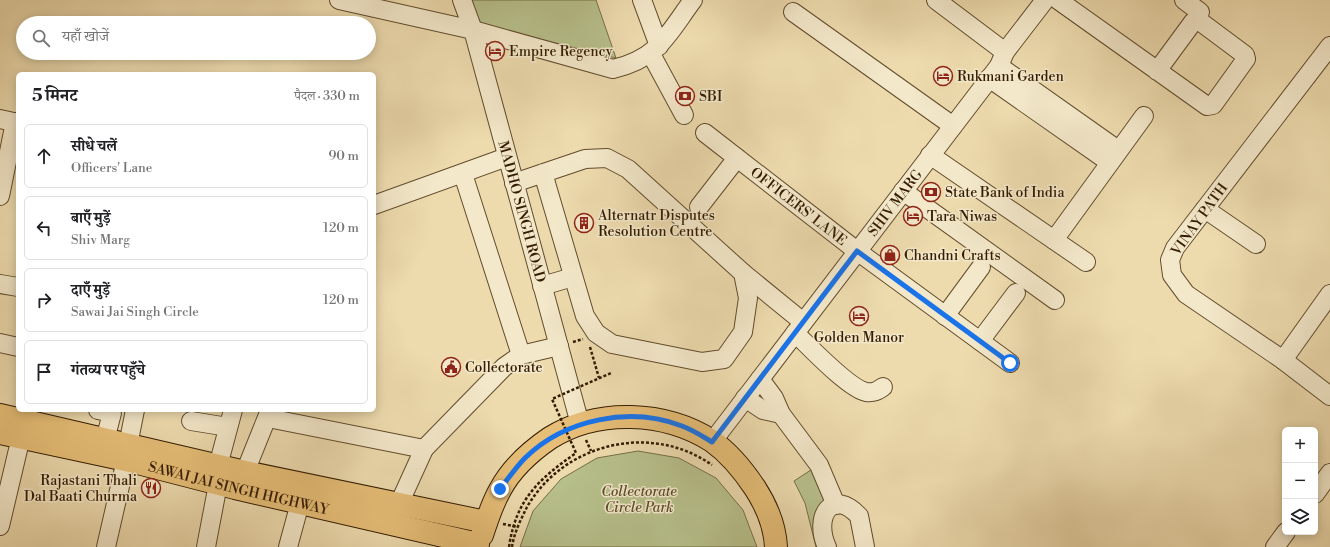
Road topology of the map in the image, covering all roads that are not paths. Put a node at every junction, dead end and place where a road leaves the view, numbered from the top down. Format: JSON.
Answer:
{"nodes":[{"id":1,"x":339,"y":0,"type":"edge"},
{"id":2,"x":462,"y":0,"type":"edge"},
{"id":3,"x":642,"y":0,"type":"edge"},
{"id":4,"x":693,"y":0,"type":"edge"},
{"id":5,"x":936,"y":0,"type":"edge"},
{"id":6,"x":1045,"y":0,"type":"edge"},
{"id":7,"x":1058,"y":0,"type":"edge"},
{"id":8,"x":1184,"y":0,"type":"edge"},
{"id":9,"x":357,"y":2,"type":"edge"},
{"id":10,"x":793,"y":12,"type":"dead end"},
{"id":11,"x":1200,"y":12,"type":"dead end"},
{"id":12,"x":473,"y":30,"type":"junction"},
{"id":13,"x":1330,"y":46,"type":"edge"},
{"id":14,"x":655,"y":50,"type":"junction"},
{"id":15,"x":998,"y":65,"type":"junction"},
{"id":16,"x":1157,"y":71,"type":"junction"},
{"id":17,"x":684,"y":115,"type":"dead end"},
{"id":18,"x":1144,"y":116,"type":"dead end"},
{"id":19,"x":11,"y":121,"type":"edge"},
{"id":20,"x":953,"y":126,"type":"junction"},
{"id":21,"x":705,"y":133,"type":"dead end"},
{"id":22,"x":930,"y":155,"type":"junction"},
{"id":23,"x":1114,"y":156,"type":"junction"},
{"id":24,"x":507,"y":157,"type":"junction"},
{"id":25,"x":737,"y":158,"type":"junction"},
{"id":26,"x":543,"y":173,"type":"junction"},
{"id":27,"x":463,"y":174,"type":"junction"},
{"id":28,"x":514,"y":183,"type":"junction"},
{"id":29,"x":903,"y":191,"type":"junction"},
{"id":30,"x":0,"y":196,"type":"edge"},
{"id":31,"x":376,"y":204,"type":"edge"},
{"id":32,"x":699,"y":207,"type":"dead end"},
{"id":33,"x":1205,"y":209,"type":"junction"},
{"id":34,"x":1054,"y":240,"type":"junction"},
{"id":35,"x":1256,"y":244,"type":"dead end"},
{"id":36,"x":857,"y":251,"type":"junction"},
{"id":37,"x":1086,"y":262,"type":"dead end"},
{"id":38,"x":981,"y":267,"type":"dead end"},
{"id":39,"x":743,"y":273,"type":"junction"},
{"id":40,"x":573,"y":277,"type":"junction"},
{"id":41,"x":0,"y":284,"type":"edge"},
{"id":42,"x":542,"y":286,"type":"junction"},
{"id":43,"x":16,"y":287,"type":"edge"},
{"id":44,"x":1016,"y":293,"type":"dead end"},
{"id":45,"x":1330,"y":294,"type":"edge"},
{"id":46,"x":1055,"y":300,"type":"dead end"},
{"id":47,"x":945,"y":316,"type":"junction"},
{"id":48,"x":799,"y":328,"type":"junction"},
{"id":49,"x":980,"y":341,"type":"junction"},
{"id":50,"x":0,"y":343,"type":"edge"},
{"id":51,"x":558,"y":346,"type":"junction"},
{"id":52,"x":16,"y":347,"type":"edge"},
{"id":53,"x":521,"y":355,"type":"junction"},
{"id":54,"x":1283,"y":360,"type":"junction"},
{"id":55,"x":1010,"y":363,"type":"dead end"},
{"id":56,"x":760,"y":379,"type":"junction"},
{"id":57,"x":883,"y":386,"type":"dead end"},
{"id":58,"x":1330,"y":396,"type":"edge"},
{"id":59,"x":745,"y":398,"type":"junction"},
{"id":60,"x":107,"y":412,"type":"edge"},
{"id":61,"x":135,"y":412,"type":"edge"},
{"id":62,"x":232,"y":412,"type":"edge"},
{"id":63,"x":269,"y":414,"type":"edge"},
{"id":64,"x":780,"y":414,"type":"junction"},
{"id":65,"x":15,"y":421,"type":"edge"},
{"id":66,"x":191,"y":421,"type":"dead end"},
{"id":67,"x":580,"y":424,"type":"junction"},
{"id":68,"x":228,"y":428,"type":"junction"},
{"id":69,"x":0,"y":432,"type":"edge"},
{"id":70,"x":105,"y":440,"type":"junction"},
{"id":71,"x":712,"y":442,"type":"junction"},
{"id":72,"x":424,"y":449,"type":"junction"},
{"id":73,"x":127,"y":453,"type":"junction"},
{"id":74,"x":245,"y":472,"type":"junction"},
{"id":75,"x":218,"y":475,"type":"junction"},
{"id":76,"x":1329,"y":476,"type":"edge"},
{"id":77,"x":1318,"y":490,"type":"edge"},
{"id":78,"x":300,"y":503,"type":"junction"},
{"id":79,"x":399,"y":504,"type":"junction"},
{"id":80,"x":836,"y":505,"type":"junction"},
{"id":81,"x":486,"y":522,"type":"junction"},
{"id":82,"x":0,"y":526,"type":"edge"},
{"id":83,"x":1284,"y":535,"type":"edge"},
{"id":84,"x":478,"y":545,"type":"edge"},
{"id":85,"x":106,"y":547,"type":"edge"},
{"id":86,"x":206,"y":547,"type":"edge"},
{"id":87,"x":288,"y":547,"type":"edge"},
{"id":88,"x":776,"y":547,"type":"edge"},
{"id":89,"x":827,"y":547,"type":"edge"},
{"id":90,"x":865,"y":547,"type":"edge"},
{"id":91,"x":1275,"y":547,"type":"edge"}],
"edges":[{"from":1,"to":9,"type":"street"},
{"from":2,"to":12,"type":"street","name":"MADHO SINGH ROAD"},
{"from":3,"to":14,"type":"street"},
{"from":4,"to":14,"type":"street"},
{"from":5,"to":15,"type":"street"},
{"from":6,"to":15,"type":"street","name":"SHIV MARG"},
{"from":7,"to":16,"type":"street"},
{"from":8,"to":11,"type":"street"},
{"from":9,"to":12,"type":"street"},
{"from":10,"to":20,"type":"street"},
{"from":12,"to":14,"type":"street"},
{"from":12,"to":24,"type":"street","name":"MADHO SINGH ROAD"},
{"from":13,"to":33,"type":"street","name":"VINAY PATH"},
{"from":14,"to":17,"type":"street"},
{"from":15,"to":20,"type":"street","name":"SHIV MARG"},
{"from":15,"to":23,"type":"street"},
{"from":16,"to":16,"type":"street"},
{"from":18,"to":23,"type":"street"},
{"from":19,"to":30,"type":"street"},
{"from":20,"to":22,"type":"street","name":"SHIV MARG"},
{"from":21,"to":25,"type":"street","name":"OFFICERS' LANE"},
{"from":22,"to":29,"type":"street","name":"SHIV MARG"},
{"from":22,"to":34,"type":"street"},
{"from":23,"to":34,"type":"street"},
{"from":24,"to":27,"type":"street"},
{"from":24,"to":28,"type":"street","name":"MADHO SINGH ROAD"},
{"from":25,"to":32,"type":"street"},
{"from":25,"to":36,"type":"street","name":"OFFICERS' LANE"},
{"from":26,"to":28,"type":"street"},
{"from":26,"to":39,"type":"street"},
{"from":26,"to":40,"type":"street"},
{"from":27,"to":31,"type":"street"},
{"from":27,"to":53,"type":"street"},
{"from":28,"to":42,"type":"street","name":"MADHO SINGH ROAD"},
{"from":29,"to":36,"type":"street","name":"SHIV MARG"},
{"from":29,"to":46,"type":"street"},
{"from":33,"to":35,"type":"street"},
{"from":33,"to":54,"type":"street","name":"VINAY PATH"},
{"from":34,"to":37,"type":"street"},
{"from":36,"to":47,"type":"street","name":"OFFICERS' LANE"},
{"from":36,"to":48,"type":"street","name":"SHIV MARG"},
{"from":38,"to":47,"type":"street"},
{"from":39,"to":40,"type":"street"},
{"from":39,"to":48,"type":"street"},
{"from":40,"to":42,"type":"street"},
{"from":41,"to":43,"type":"street"},
{"from":42,"to":51,"type":"street","name":"MADHO SINGH ROAD"},
{"from":44,"to":49,"type":"street"},
{"from":45,"to":54,"type":"street"},
{"from":47,"to":49,"type":"street","name":"OFFICERS' LANE"},
{"from":48,"to":56,"type":"street","name":"SHIV MARG"},
{"from":48,"to":57,"type":"street"},
{"from":49,"to":55,"type":"street","name":"OFFICERS' LANE"},
{"from":50,"to":52,"type":"street"},
{"from":51,"to":53,"type":"street"},
{"from":51,"to":67,"type":"street","name":"MADHO SINGH ROAD"},
{"from":53,"to":72,"type":"street"},
{"from":54,"to":58,"type":"street","name":"VINAY PATH"},
{"from":56,"to":59,"type":"street","name":"SHIV MARG"},
{"from":56,"to":64,"type":"street"},
{"from":59,"to":64,"type":"street"},
{"from":59,"to":71,"type":"street","name":"SHIV MARG"},
{"from":60,"to":70,"type":"street"},
{"from":61,"to":73,"type":"street"},
{"from":62,"to":68,"type":"street"},
{"from":63,"to":72,"type":"street"},
{"from":63,"to":74,"type":"street"},
{"from":64,"to":80,"type":"street"},
{"from":65,"to":69,"type":"main road","name":"SAWAI JAI SINGH HIGHWAY"},
{"from":65,"to":70,"type":"main road"},
{"from":65,"to":73,"type":"main road","name":"SAWAI JAI SINGH HIGHWAY"},
{"from":65,"to":82,"type":"street"},
{"from":66,"to":68,"type":"street"},
{"from":67,"to":71,"type":"main road"},
{"from":67,"to":81,"type":"main road"},
{"from":68,"to":75,"type":"street"},
{"from":70,"to":73,"type":"main road"},
{"from":71,"to":88,"type":"main road"},
{"from":72,"to":79,"type":"street"},
{"from":73,"to":75,"type":"main road","name":"SAWAI JAI SINGH HIGHWAY"},
{"from":73,"to":85,"type":"street"},
{"from":74,"to":75,"type":"main road"},
{"from":74,"to":79,"type":"main road"},
{"from":75,"to":78,"type":"main road","name":"SAWAI JAI SINGH HIGHWAY"},
{"from":75,"to":86,"type":"street"},
{"from":76,"to":77,"type":"street"},
{"from":78,"to":84,"type":"main road","name":"SAWAI JAI SINGH HIGHWAY"},
{"from":78,"to":87,"type":"street"},
{"from":79,"to":81,"type":"main road"},
{"from":80,"to":89,"type":"street"},
{"from":80,"to":90,"type":"street"},
{"from":81,"to":84,"type":"main road"},
{"from":83,"to":91,"type":"street"}]}
